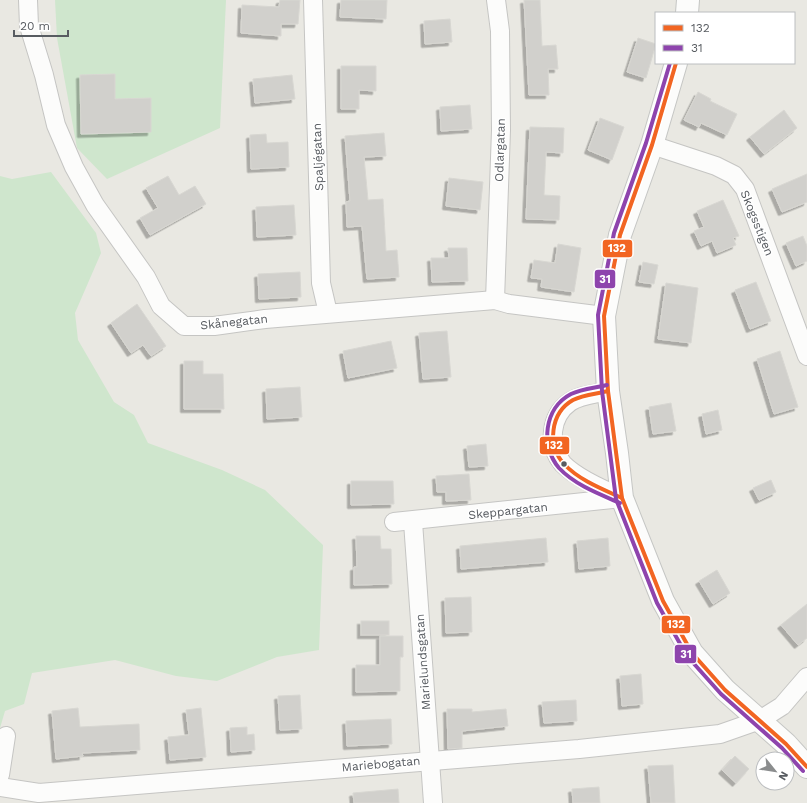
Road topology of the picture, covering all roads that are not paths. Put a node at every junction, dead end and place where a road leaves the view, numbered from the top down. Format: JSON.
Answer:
{"nodes":[{"id":1,"x":28,"y":0,"type":"edge"},
{"id":2,"x":313,"y":0,"type":"edge"},
{"id":3,"x":496,"y":0,"type":"edge"},
{"id":4,"x":688,"y":0,"type":"edge"},
{"id":5,"x":686,"y":12,"type":"edge"},
{"id":6,"x":676,"y":64,"type":"edge"},
{"id":7,"x":652,"y":144,"type":"junction"},
{"id":8,"x":495,"y":300,"type":"junction"},
{"id":9,"x":328,"y":313,"type":"junction"},
{"id":10,"x":604,"y":316,"type":"junction"},
{"id":11,"x":807,"y":356,"type":"edge"},
{"id":12,"x":608,"y":391,"type":"junction"},
{"id":13,"x":622,"y":498,"type":"junction"},
{"id":14,"x":394,"y":522,"type":"dead end"},
{"id":15,"x":413,"y":522,"type":"junction"},
{"id":16,"x":807,"y":677,"type":"edge"},
{"id":17,"x":760,"y":720,"type":"junction"},
{"id":18,"x":6,"y":736,"type":"dead end"},
{"id":19,"x":430,"y":760,"type":"junction"},
{"id":20,"x":807,"y":767,"type":"edge"},
{"id":21,"x":0,"y":775,"type":"edge"},
{"id":22,"x":0,"y":787,"type":"edge"},
{"id":23,"x":433,"y":803,"type":"edge"}],
"edges":[{"from":1,"to":9,"type":"street","name":"Skånegatan"},
{"from":2,"to":9,"type":"street","name":"Spaljégatan"},
{"from":3,"to":8,"type":"street","name":"Odlargatan"},
{"from":4,"to":5,"type":"street"},
{"from":6,"to":7,"type":"street"},
{"from":7,"to":10,"type":"street"},
{"from":7,"to":11,"type":"street","name":"Skogsstigen"},
{"from":8,"to":9,"type":"street","name":"Skånegatan"},
{"from":8,"to":10,"type":"street","name":"Skånegatan"},
{"from":10,"to":12,"type":"street"},
{"from":12,"to":13,"type":"street"},
{"from":12,"to":13,"type":"street"},
{"from":13,"to":15,"type":"street","name":"Skeppargatan"},
{"from":13,"to":17,"type":"street"},
{"from":14,"to":15,"type":"street","name":"Skeppargatan"},
{"from":15,"to":19,"type":"street","name":"Marielundsgatan"},
{"from":16,"to":17,"type":"street"},
{"from":17,"to":19,"type":"street","name":"Mariebogatan"},
{"from":17,"to":20,"type":"street"},
{"from":18,"to":21,"type":"street"},
{"from":19,"to":22,"type":"street","name":"Mariebogatan"},
{"from":19,"to":23,"type":"street","name":"Marielundsgatan"}]}
